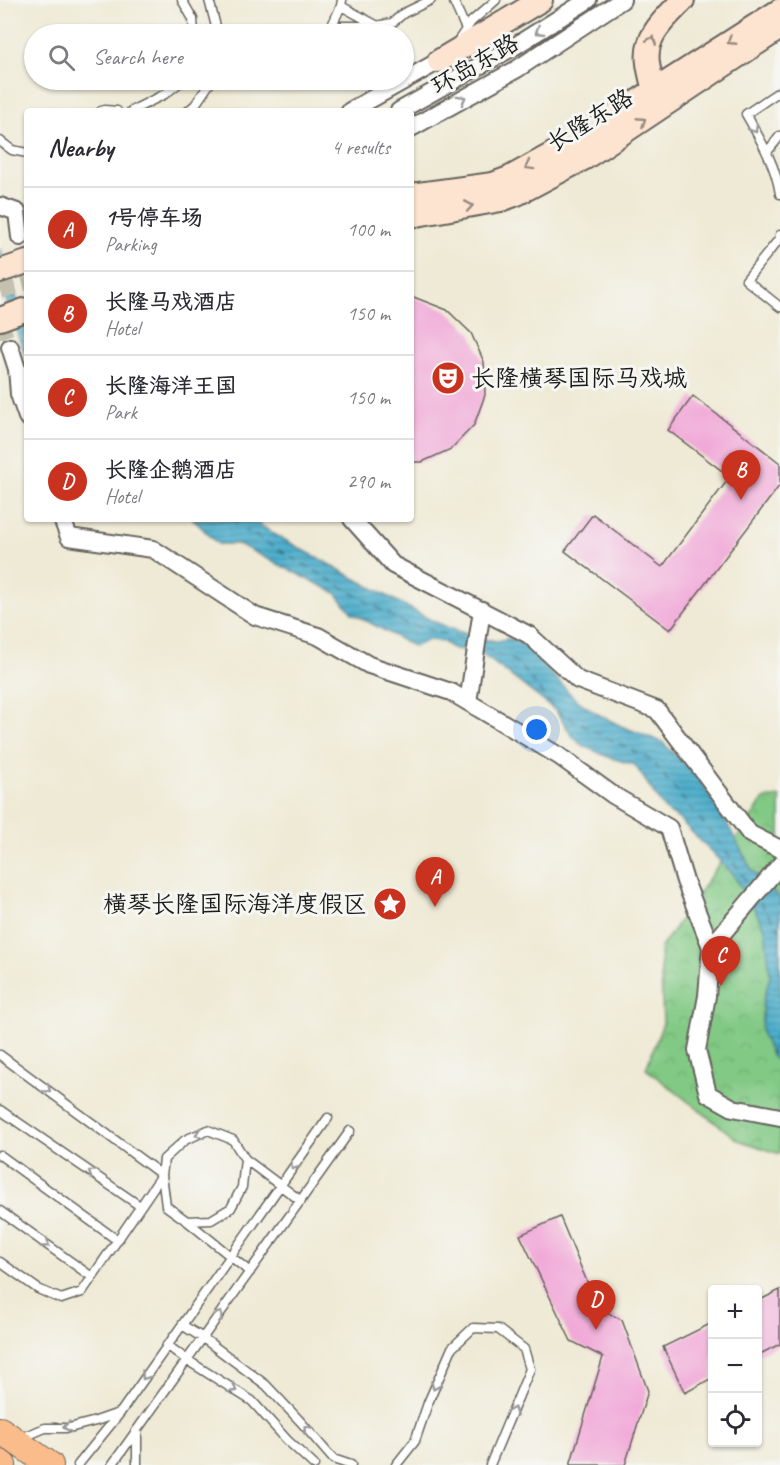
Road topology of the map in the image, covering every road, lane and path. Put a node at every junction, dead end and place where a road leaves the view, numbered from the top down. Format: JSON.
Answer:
{"nodes":[{"id":1,"x":182,"y":0,"type":"edge"},
{"id":2,"x":208,"y":0,"type":"edge"},
{"id":3,"x":430,"y":0,"type":"edge"},
{"id":4,"x":453,"y":0,"type":"edge"},
{"id":5,"x":496,"y":0,"type":"edge"},
{"id":6,"x":541,"y":0,"type":"edge"},
{"id":7,"x":588,"y":0,"type":"edge"},
{"id":8,"x":622,"y":0,"type":"edge"},
{"id":9,"x":683,"y":0,"type":"edge"},
{"id":10,"x":341,"y":3,"type":"edge"},
{"id":11,"x":780,"y":10,"type":"edge"},
{"id":12,"x":193,"y":24,"type":"edge"},
{"id":13,"x":215,"y":24,"type":"edge"},
{"id":14,"x":333,"y":24,"type":"edge"},
{"id":15,"x":373,"y":24,"type":"edge"},
{"id":16,"x":387,"y":24,"type":"edge"},
{"id":17,"x":780,"y":27,"type":"edge"},
{"id":18,"x":466,"y":29,"type":"junction"},
{"id":19,"x":439,"y":61,"type":"junction"},
{"id":20,"x":414,"y":75,"type":"edge"},
{"id":21,"x":170,"y":90,"type":"edge"},
{"id":22,"x":205,"y":90,"type":"edge"},
{"id":23,"x":387,"y":90,"type":"edge"},
{"id":24,"x":654,"y":91,"type":"junction"},
{"id":25,"x":780,"y":91,"type":"edge"},
{"id":26,"x":137,"y":108,"type":"edge"},
{"id":27,"x":192,"y":108,"type":"edge"},
{"id":28,"x":355,"y":108,"type":"edge"},
{"id":29,"x":404,"y":108,"type":"edge"},
{"id":30,"x":414,"y":126,"type":"edge"},
{"id":31,"x":780,"y":136,"type":"edge"},
{"id":32,"x":0,"y":141,"type":"edge"},
{"id":33,"x":24,"y":152,"type":"edge"},
{"id":34,"x":767,"y":152,"type":"junction"},
{"id":35,"x":780,"y":194,"type":"edge"},
{"id":36,"x":414,"y":195,"type":"edge"},
{"id":37,"x":0,"y":206,"type":"edge"},
{"id":38,"x":414,"y":215,"type":"edge"},
{"id":39,"x":780,"y":235,"type":"edge"},
{"id":40,"x":20,"y":237,"type":"dead end"},
{"id":41,"x":780,"y":307,"type":"edge"},
{"id":42,"x":24,"y":310,"type":"edge"},
{"id":43,"x":0,"y":319,"type":"edge"},
{"id":44,"x":10,"y":347,"type":"tunnel mouth"},
{"id":45,"x":24,"y":408,"type":"edge"},
{"id":46,"x":63,"y":522,"type":"edge"},
{"id":47,"x":355,"y":522,"type":"edge"},
{"id":48,"x":482,"y":610,"type":"junction"},
{"id":49,"x":468,"y":702,"type":"junction"},
{"id":50,"x":780,"y":849,"type":"edge"},
{"id":51,"x":780,"y":865,"type":"edge"},
{"id":52,"x":711,"y":947,"type":"junction"},
{"id":53,"x":0,"y":1054,"type":"edge"},
{"id":54,"x":0,"y":1110,"type":"edge"},
{"id":55,"x":780,"y":1117,"type":"edge"},
{"id":56,"x":328,"y":1118,"type":"dead end"},
{"id":57,"x":350,"y":1131,"type":"dead end"},
{"id":58,"x":0,"y":1155,"type":"edge"},
{"id":59,"x":245,"y":1159,"type":"junction"},
{"id":60,"x":162,"y":1175,"type":"junction"},
{"id":61,"x":280,"y":1185,"type":"junction"},
{"id":62,"x":301,"y":1201,"type":"junction"},
{"id":63,"x":140,"y":1206,"type":"junction"},
{"id":64,"x":0,"y":1211,"type":"edge"},
{"id":65,"x":187,"y":1221,"type":"junction"},
{"id":66,"x":117,"y":1240,"type":"junction"},
{"id":67,"x":230,"y":1256,"type":"junction"},
{"id":68,"x":0,"y":1262,"type":"edge"},
{"id":69,"x":250,"y":1272,"type":"junction"},
{"id":70,"x":92,"y":1277,"type":"junction"},
{"id":71,"x":182,"y":1325,"type":"junction"},
{"id":72,"x":203,"y":1338,"type":"junction"},
{"id":73,"x":167,"y":1346,"type":"junction"},
{"id":74,"x":187,"y":1360,"type":"junction"},
{"id":75,"x":120,"y":1413,"type":"junction"},
{"id":76,"x":137,"y":1430,"type":"junction"},
{"id":77,"x":8,"y":1435,"type":"edge"},
{"id":78,"x":50,"y":1465,"type":"edge"},
{"id":79,"x":78,"y":1465,"type":"edge"},
{"id":80,"x":112,"y":1465,"type":"edge"},
{"id":81,"x":137,"y":1465,"type":"edge"},
{"id":82,"x":314,"y":1465,"type":"edge"},
{"id":83,"x":351,"y":1465,"type":"edge"},
{"id":84,"x":396,"y":1465,"type":"edge"},
{"id":85,"x":490,"y":1465,"type":"edge"}],
"edges":[{"from":1,"to":12,"type":"lane"},
{"from":2,"to":13,"type":"lane"},
{"from":3,"to":16,"type":"lane"},
{"from":4,"to":18,"type":"lane"},
{"from":5,"to":18,"type":"lane"},
{"from":6,"to":19,"type":"main road"},
{"from":7,"to":29,"type":"street","name":"环岛东路","one_way":true},
{"from":30,"to":8,"type":"street","name":"环岛东路","one_way":true},
{"from":24,"to":9,"type":"main road","one_way":true},
{"from":10,"to":14,"type":"lane"},
{"from":10,"to":15,"type":"lane"},
{"from":11,"to":24,"type":"main road","name":"长隆东路","one_way":true},
{"from":38,"to":17,"type":"main road","name":"长隆东路","one_way":true},
{"from":18,"to":19,"type":"lane"},
{"from":19,"to":20,"type":"street"},
{"from":21,"to":26,"type":"lane"},
{"from":22,"to":27,"type":"lane"},
{"from":23,"to":28,"type":"street"},
{"from":24,"to":36,"type":"main road","name":"长隆东路","one_way":true},
{"from":25,"to":34,"type":"lane","one_way":true},
{"from":31,"to":34,"type":"lane"},
{"from":32,"to":33,"type":"lane"},
{"from":34,"to":35,"type":"lane"},
{"from":37,"to":40,"type":"street"},
{"from":39,"to":41,"type":"lane"},
{"from":42,"to":43,"type":"main road"},
{"from":44,"to":45,"type":"street"},
{"from":46,"to":49,"type":"street"},
{"from":47,"to":48,"type":"street"},
{"from":48,"to":49,"type":"street"},
{"from":48,"to":50,"type":"street"},
{"from":49,"to":52,"type":"street"},
{"from":51,"to":52,"type":"street"},
{"from":52,"to":55,"type":"street"},
{"from":53,"to":60,"type":"lane","one_way":true},
{"from":63,"to":54,"type":"lane","one_way":true},
{"from":56,"to":61,"type":"lane","one_way":true},
{"from":57,"to":62,"type":"lane"},
{"from":58,"to":66,"type":"lane"},
{"from":59,"to":60,"type":"lane","one_way":true},
{"from":59,"to":61,"type":"lane"},
{"from":59,"to":65,"type":"lane"},
{"from":60,"to":63,"type":"lane"},
{"from":60,"to":65,"type":"lane"},
{"from":61,"to":62,"type":"lane"},
{"from":61,"to":67,"type":"lane"},
{"from":62,"to":69,"type":"lane"},
{"from":63,"to":66,"type":"lane"},
{"from":64,"to":70,"type":"lane","one_way":true},
{"from":65,"to":67,"type":"lane"},
{"from":66,"to":70,"type":"lane"},
{"from":67,"to":69,"type":"lane"},
{"from":67,"to":71,"type":"lane"},
{"from":68,"to":70,"type":"lane"},
{"from":72,"to":69,"type":"lane","one_way":true},
{"from":71,"to":72,"type":"lane"},
{"from":71,"to":73,"type":"lane"},
{"from":72,"to":74,"type":"lane"},
{"from":83,"to":72,"type":"lane","one_way":true},
{"from":73,"to":74,"type":"lane"},
{"from":73,"to":75,"type":"lane","one_way":true},
{"from":74,"to":76,"type":"lane"},
{"from":74,"to":82,"type":"lane","one_way":true},
{"from":75,"to":77,"type":"lane","one_way":true},
{"from":75,"to":79,"type":"lane"},
{"from":76,"to":80,"type":"lane"},
{"from":76,"to":81,"type":"lane"},
{"from":77,"to":78,"type":"main road"},
{"from":85,"to":84,"type":"lane","one_way":true}]}
